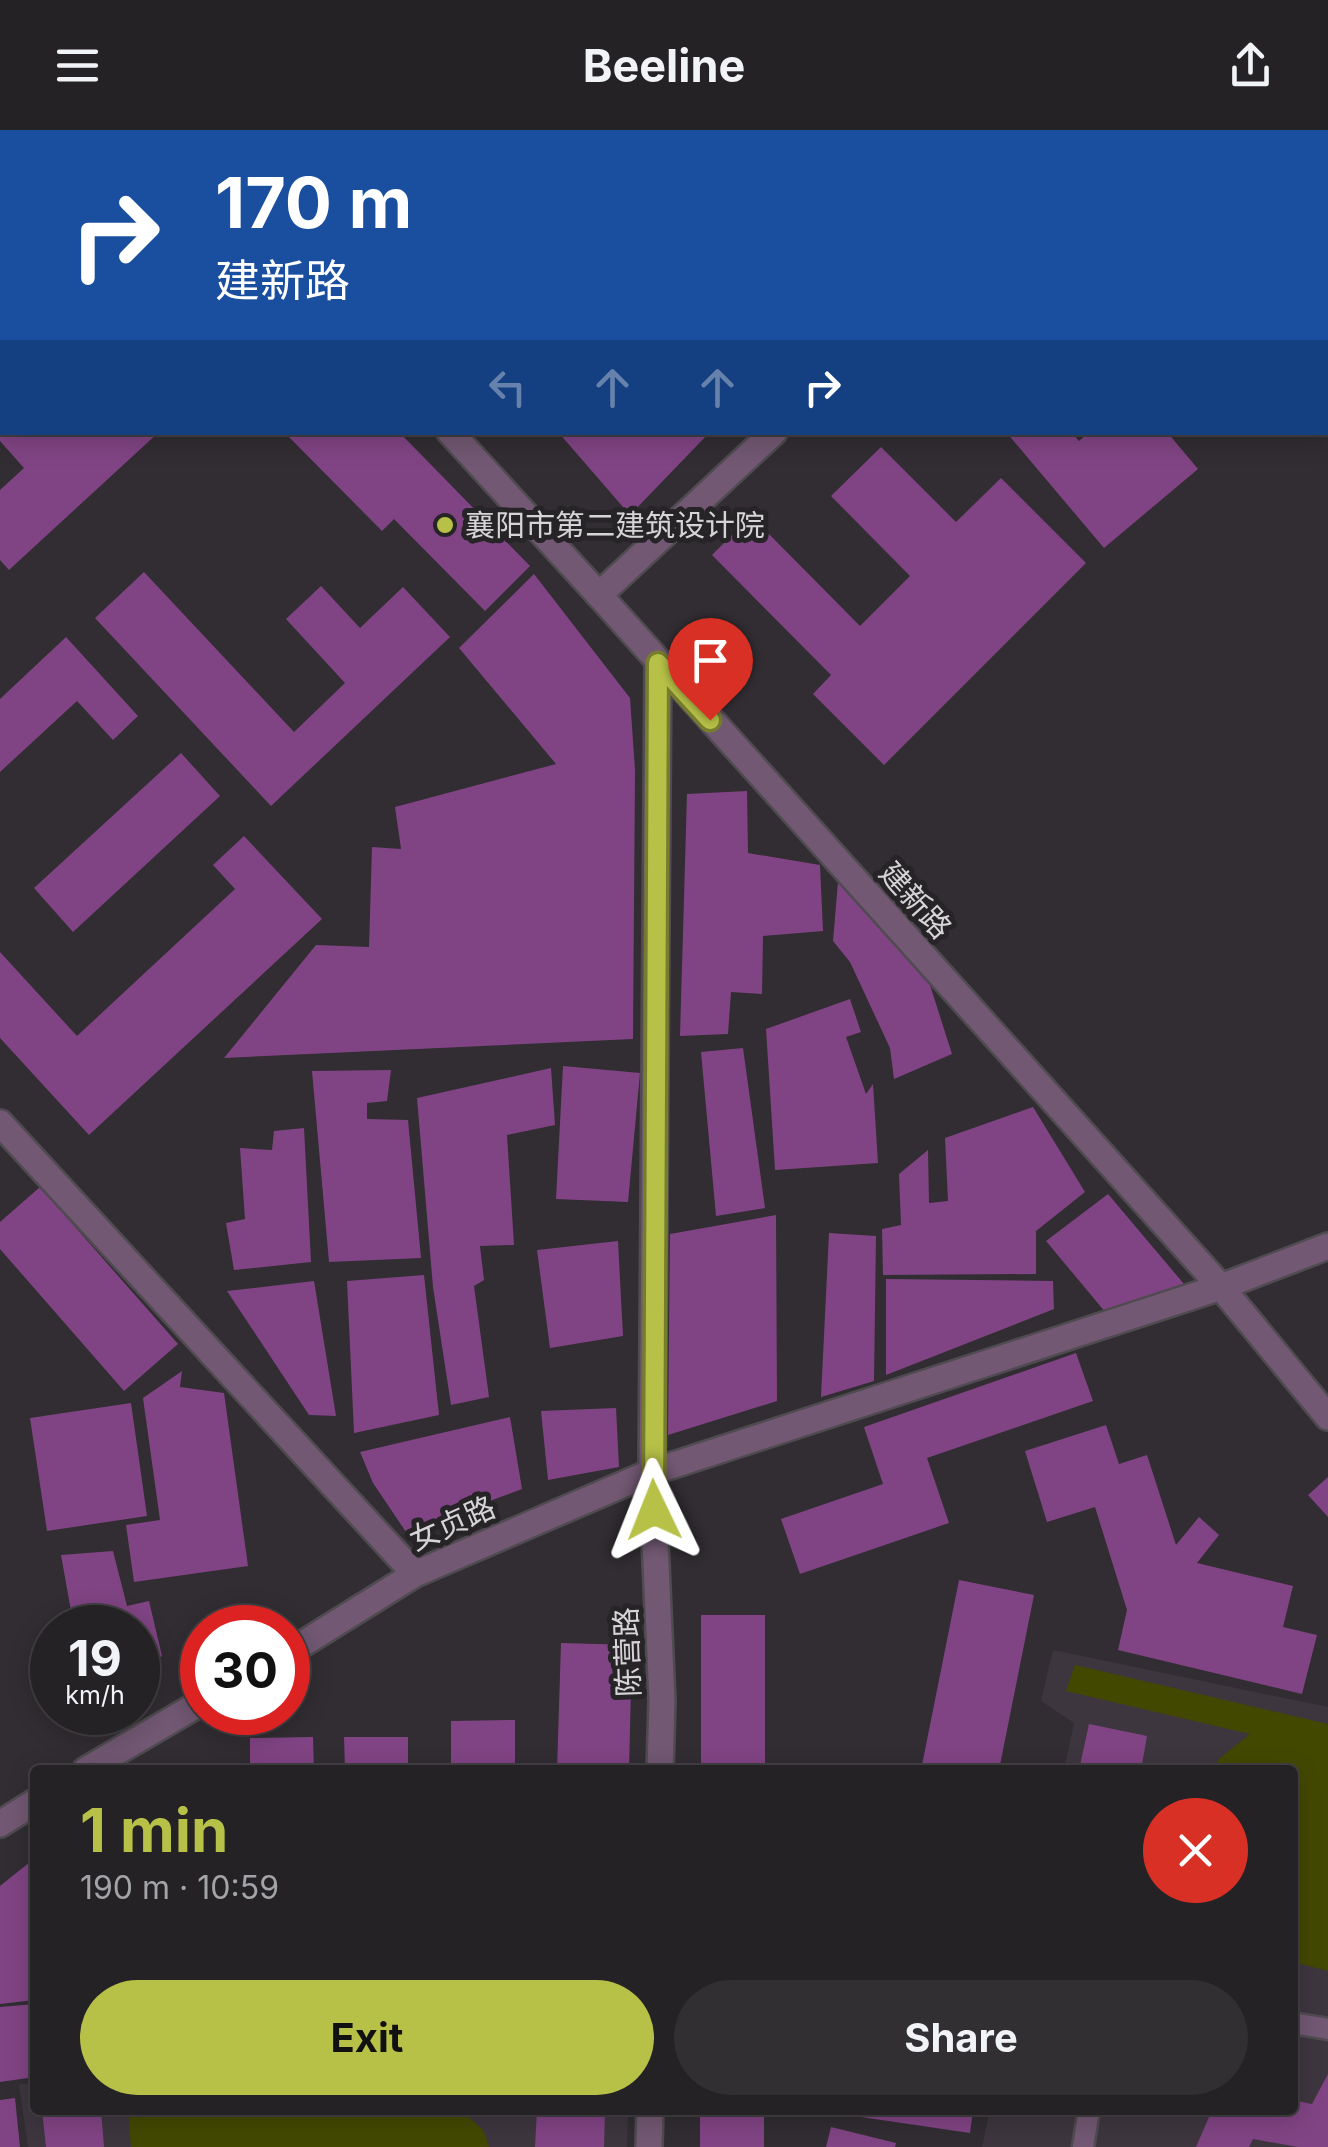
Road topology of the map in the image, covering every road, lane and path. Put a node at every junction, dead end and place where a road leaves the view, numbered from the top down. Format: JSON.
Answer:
{"nodes":[{"id":1,"x":453,"y":435,"type":"edge"},
{"id":2,"x":771,"y":435,"type":"edge"},
{"id":3,"x":600,"y":595,"type":"junction"},
{"id":4,"x":658,"y":663,"type":"junction"},
{"id":5,"x":0,"y":1123,"type":"edge"},
{"id":6,"x":1328,"y":1246,"type":"edge"},
{"id":7,"x":1221,"y":1288,"type":"junction"},
{"id":8,"x":1328,"y":1416,"type":"edge"},
{"id":9,"x":652,"y":1472,"type":"junction"},
{"id":10,"x":415,"y":1574,"type":"junction"},
{"id":11,"x":310,"y":1639,"type":"edge"},
{"id":12,"x":180,"y":1715,"type":"edge"},
{"id":13,"x":95,"y":1765,"type":"edge"},
{"id":14,"x":660,"y":1765,"type":"edge"},
{"id":15,"x":30,"y":1805,"type":"edge"},
{"id":16,"x":0,"y":1824,"type":"edge"},
{"id":17,"x":1298,"y":2023,"type":"edge"},
{"id":18,"x":1328,"y":2030,"type":"edge"},
{"id":19,"x":650,"y":2115,"type":"edge"},
{"id":20,"x":1089,"y":2115,"type":"edge"},
{"id":21,"x":649,"y":2147,"type":"edge"},
{"id":22,"x":1082,"y":2147,"type":"edge"}],
"edges":[{"from":1,"to":3,"type":"street","name":"建新路"},
{"from":2,"to":3,"type":"street"},
{"from":3,"to":4,"type":"street","name":"建新路"},
{"from":4,"to":7,"type":"street","name":"建新路"},
{"from":4,"to":9,"type":"street","name":"陈营路"},
{"from":5,"to":10,"type":"street"},
{"from":6,"to":7,"type":"street","name":"女贞路"},
{"from":7,"to":8,"type":"street","name":"建新路"},
{"from":7,"to":9,"type":"street","name":"女贞路"},
{"from":9,"to":10,"type":"street","name":"女贞路"},
{"from":9,"to":14,"type":"street","name":"陈营路"},
{"from":10,"to":11,"type":"street","name":"女贞路"},
{"from":12,"to":13,"type":"street"},
{"from":15,"to":16,"type":"street"},
{"from":17,"to":18,"type":"lane"},
{"from":19,"to":21,"type":"street"},
{"from":20,"to":22,"type":"lane"}]}
